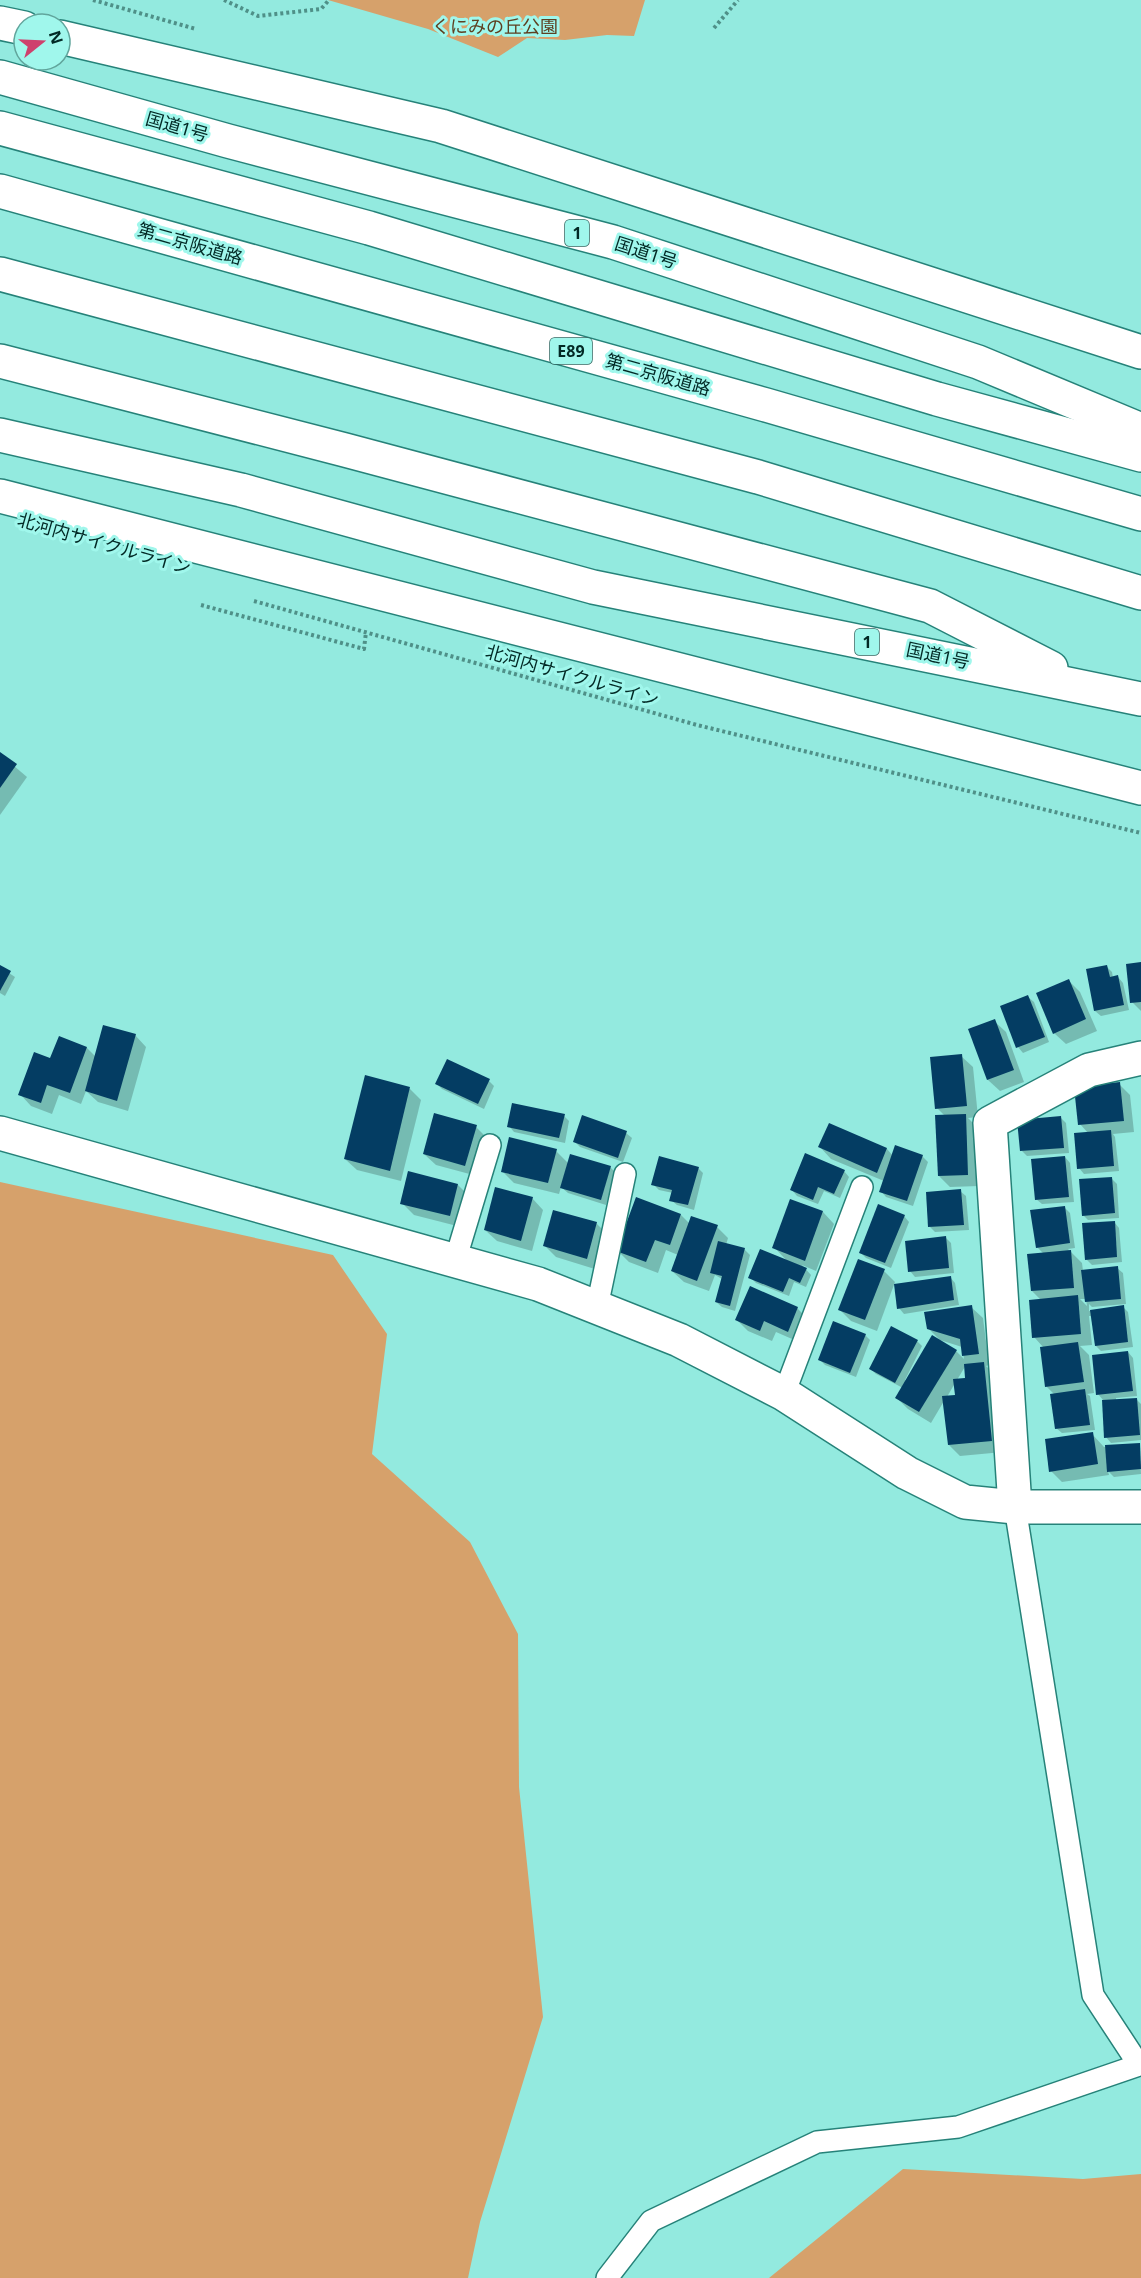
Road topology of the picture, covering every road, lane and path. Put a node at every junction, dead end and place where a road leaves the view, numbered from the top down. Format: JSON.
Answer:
{"nodes":[{"id":1,"x":224,"y":0,"type":"edge"},
{"id":2,"x":329,"y":0,"type":"edge"},
{"id":3,"x":738,"y":0,"type":"edge"},
{"id":4,"x":714,"y":28,"type":"dead end"},
{"id":5,"x":72,"y":40,"type":"edge"},
{"id":6,"x":0,"y":77,"type":"edge"},
{"id":7,"x":0,"y":128,"type":"edge"},
{"id":8,"x":0,"y":191,"type":"edge"},
{"id":9,"x":0,"y":274,"type":"edge"},
{"id":10,"x":1141,"y":352,"type":"edge"},
{"id":11,"x":0,"y":361,"type":"edge"},
{"id":12,"x":1141,"y":430,"type":"edge"},
{"id":13,"x":0,"y":435,"type":"edge"},
{"id":14,"x":1141,"y":455,"type":"edge"},
{"id":15,"x":0,"y":496,"type":"edge"},
{"id":16,"x":1141,"y":514,"type":"edge"},
{"id":17,"x":1141,"y":593,"type":"edge"},
{"id":18,"x":380,"y":594,"type":"junction"},
{"id":19,"x":243,"y":598,"type":"dead end"},
{"id":20,"x":201,"y":605,"type":"dead end"},
{"id":21,"x":366,"y":632,"type":"junction"},
{"id":22,"x":1090,"y":687,"type":"junction"},
{"id":23,"x":1141,"y":699,"type":"edge"},
{"id":24,"x":1141,"y":788,"type":"edge"},
{"id":25,"x":1141,"y":832,"type":"edge"},
{"id":26,"x":1141,"y":1058,"type":"edge"},
{"id":27,"x":0,"y":1133,"type":"edge"},
{"id":28,"x":490,"y":1145,"type":"dead end"},
{"id":29,"x":626,"y":1174,"type":"dead end"},
{"id":30,"x":862,"y":1187,"type":"dead end"},
{"id":31,"x":455,"y":1261,"type":"junction"},
{"id":32,"x":597,"y":1307,"type":"junction"},
{"id":33,"x":784,"y":1394,"type":"junction"},
{"id":34,"x":1016,"y":1507,"type":"junction"},
{"id":35,"x":1141,"y":1507,"type":"edge"},
{"id":36,"x":607,"y":2278,"type":"edge"}],
"edges":[{"from":1,"to":2,"type":"path"},
{"from":3,"to":4,"type":"path"},
{"from":5,"to":10,"type":"main road"},
{"from":6,"to":12,"type":"main road","name":"国道1号","number":"1"},
{"from":7,"to":14,"type":"main road"},
{"from":8,"to":16,"type":"main road","name":"第二京阪道路","number":"E89"},
{"from":9,"to":17,"type":"main road"},
{"from":11,"to":22,"type":"main road"},
{"from":13,"to":22,"type":"main road","name":"国道1号","number":"1"},
{"from":15,"to":18,"type":"main road"},
{"from":18,"to":21,"type":"path"},
{"from":18,"to":24,"type":"main road"},
{"from":19,"to":21,"type":"path","name":"北河内サイクルライン"},
{"from":20,"to":21,"type":"path"},
{"from":21,"to":25,"type":"path","name":"北河内サイクルライン"},
{"from":22,"to":23,"type":"main road","name":"国道1号","number":"1"},
{"from":26,"to":34,"type":"main road"},
{"from":27,"to":31,"type":"main road"},
{"from":28,"to":31,"type":"lane"},
{"from":29,"to":32,"type":"lane"},
{"from":30,"to":33,"type":"lane"},
{"from":31,"to":32,"type":"main road"},
{"from":32,"to":33,"type":"main road"},
{"from":33,"to":34,"type":"main road"},
{"from":34,"to":35,"type":"main road"},
{"from":34,"to":36,"type":"lane"}]}
